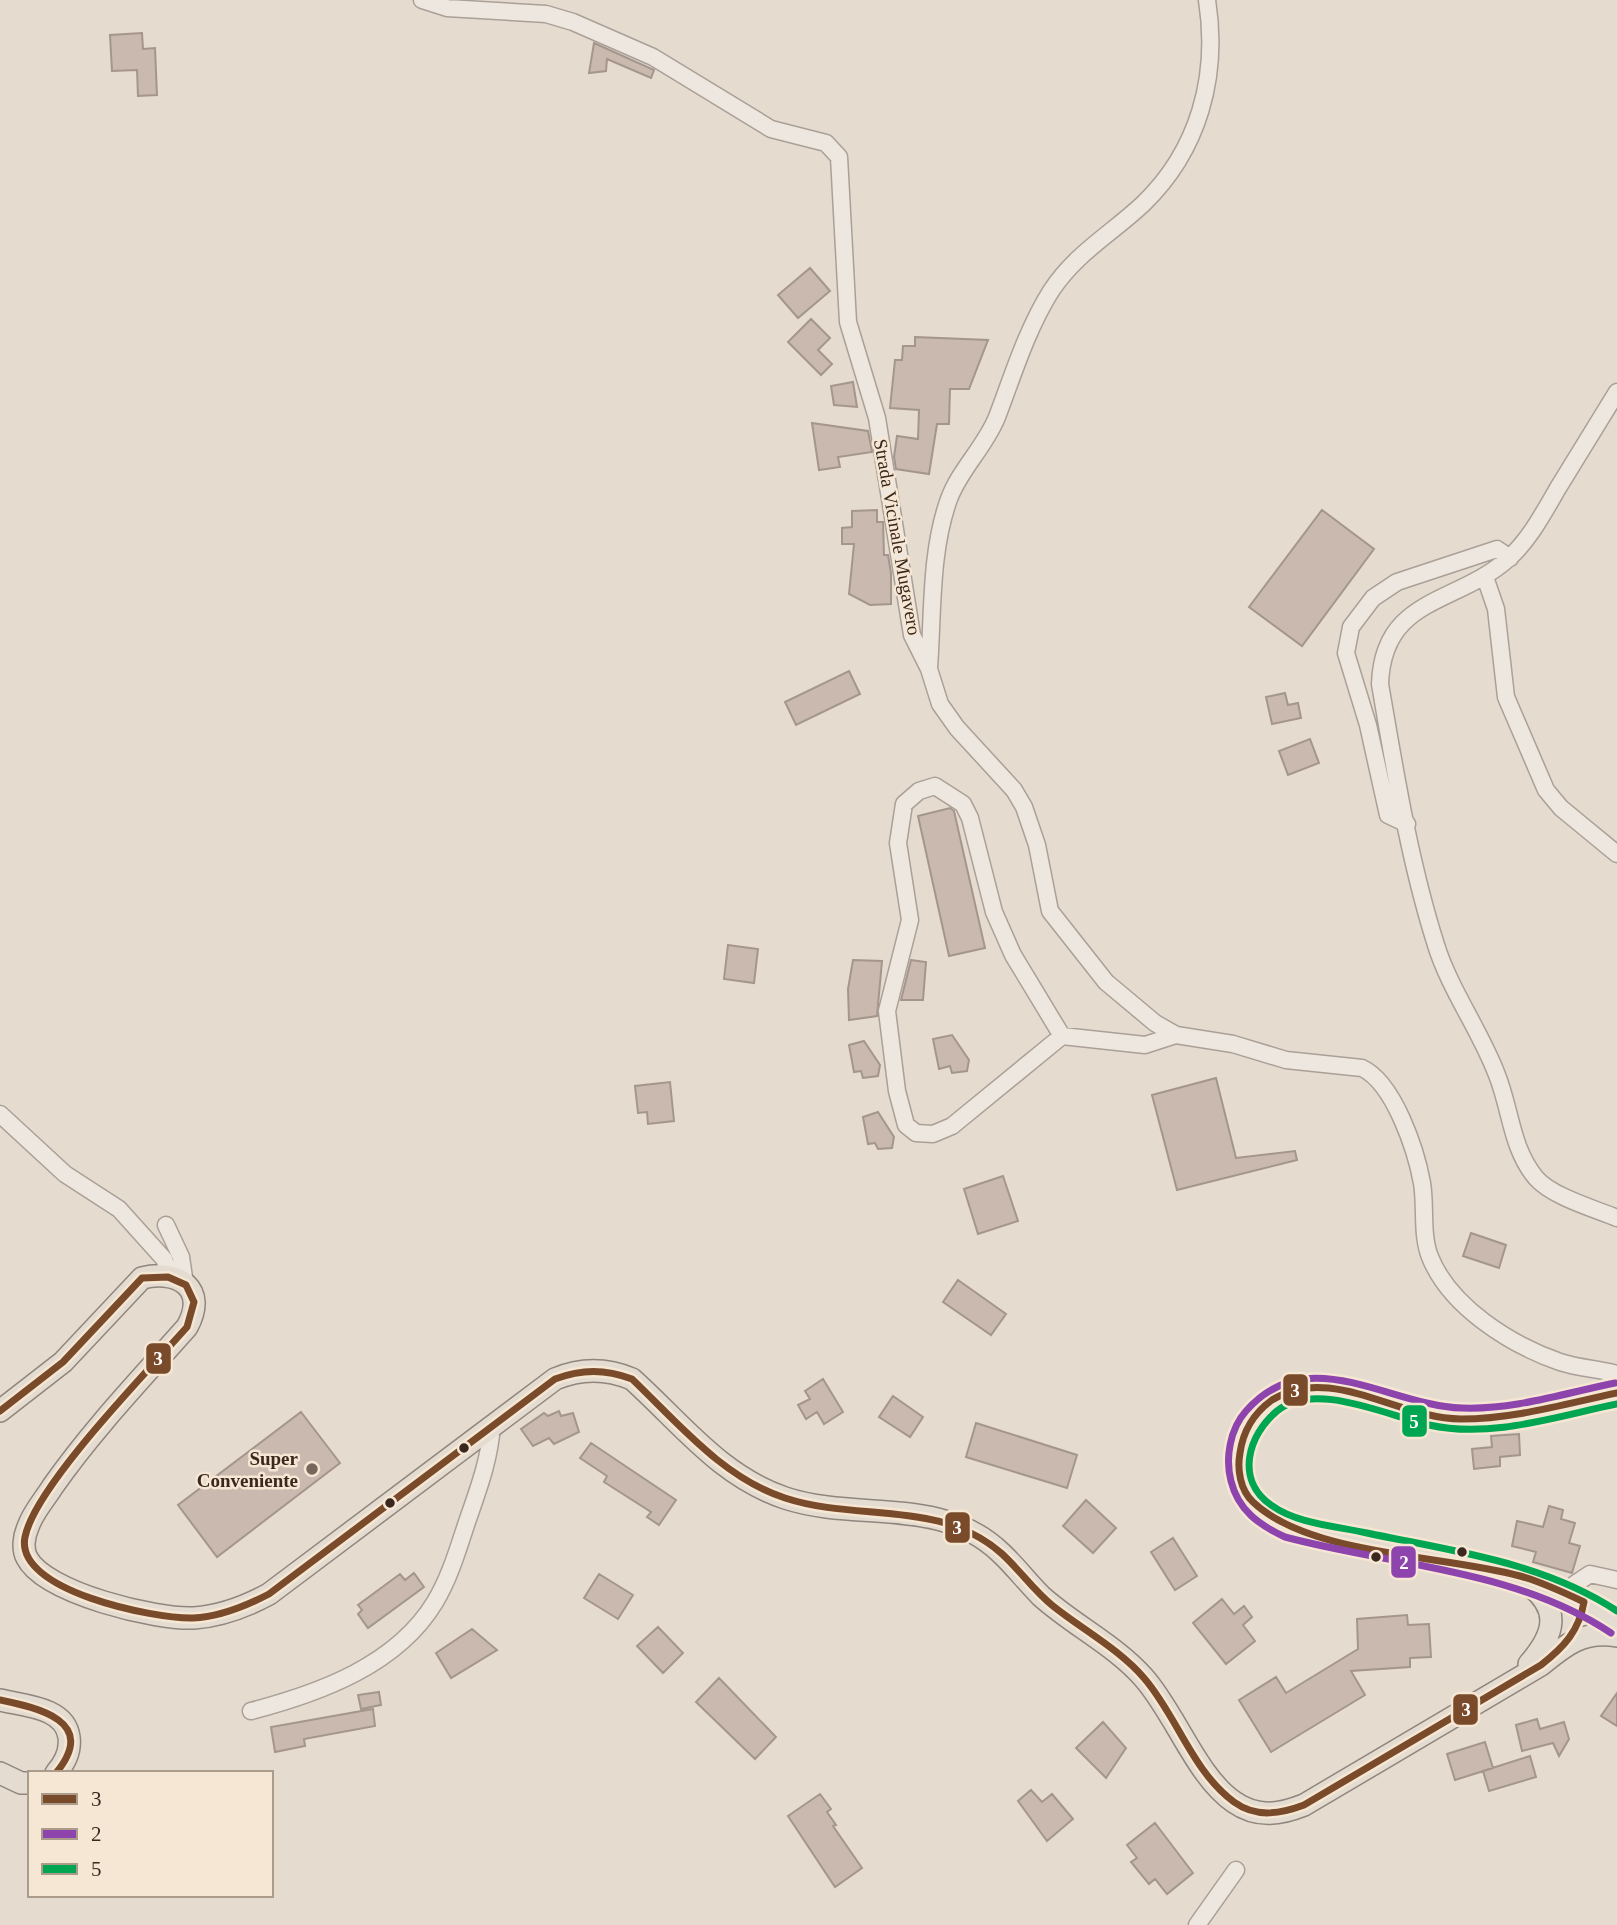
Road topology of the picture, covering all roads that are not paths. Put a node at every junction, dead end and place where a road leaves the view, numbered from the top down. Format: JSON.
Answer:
{"nodes":[{"id":1,"x":422,"y":0,"type":"edge"},
{"id":2,"x":1206,"y":0,"type":"edge"},
{"id":3,"x":1617,"y":392,"type":"edge"},
{"id":4,"x":1510,"y":558,"type":"junction"},
{"id":5,"x":1485,"y":577,"type":"junction"},
{"id":6,"x":929,"y":669,"type":"junction"},
{"id":7,"x":1407,"y":824,"type":"junction"},
{"id":8,"x":1617,"y":854,"type":"edge"},
{"id":9,"x":1176,"y":1035,"type":"junction"},
{"id":10,"x":1062,"y":1036,"type":"junction"},
{"id":11,"x":0,"y":1114,"type":"edge"},
{"id":12,"x":1617,"y":1218,"type":"edge"},
{"id":13,"x":166,"y":1225,"type":"dead end"},
{"id":14,"x":177,"y":1279,"type":"junction"},
{"id":15,"x":1617,"y":1374,"type":"edge"},
{"id":16,"x":1617,"y":1393,"type":"edge"},
{"id":17,"x":0,"y":1411,"type":"edge"},
{"id":18,"x":492,"y":1424,"type":"junction"},
{"id":19,"x":1518,"y":1576,"type":"junction"},
{"id":20,"x":1617,"y":1580,"type":"edge"},
{"id":21,"x":1577,"y":1599,"type":"junction"},
{"id":22,"x":1617,"y":1624,"type":"edge"},
{"id":23,"x":1617,"y":1636,"type":"edge"},
{"id":24,"x":1548,"y":1638,"type":"junction"},
{"id":25,"x":1571,"y":1641,"type":"junction"},
{"id":26,"x":1515,"y":1678,"type":"junction"},
{"id":27,"x":0,"y":1700,"type":"edge"},
{"id":28,"x":251,"y":1711,"type":"dead end"},
{"id":29,"x":57,"y":1771,"type":"edge"},
{"id":30,"x":0,"y":1773,"type":"edge"},
{"id":31,"x":28,"y":1783,"type":"edge"},
{"id":32,"x":1236,"y":1870,"type":"dead end"},
{"id":33,"x":1197,"y":1925,"type":"edge"}],
"edges":[{"from":1,"to":6,"type":"street","name":"Strada Vicinale Mugavero"},
{"from":2,"to":6,"type":"street"},
{"from":3,"to":4,"type":"street"},
{"from":4,"to":5,"type":"street"},
{"from":4,"to":7,"type":"street"},
{"from":5,"to":7,"type":"street"},
{"from":5,"to":8,"type":"street"},
{"from":6,"to":9,"type":"street","name":"Strada Vicinale Mugavero"},
{"from":7,"to":12,"type":"street"},
{"from":9,"to":10,"type":"street"},
{"from":9,"to":15,"type":"street","name":"Strada Vicinale Mugavero"},
{"from":10,"to":10,"type":"street"},
{"from":11,"to":14,"type":"street"},
{"from":13,"to":14,"type":"street"},
{"from":14,"to":17,"type":"main road"},
{"from":14,"to":18,"type":"main road"},
{"from":16,"to":19,"type":"main road"},
{"from":18,"to":26,"type":"main road"},
{"from":18,"to":28,"type":"street"},
{"from":19,"to":21,"type":"main road"},
{"from":19,"to":24,"type":"main road"},
{"from":20,"to":21,"type":"street"},
{"from":21,"to":22,"type":"main road"},
{"from":21,"to":24,"type":"main road"},
{"from":21,"to":25,"type":"main road"},
{"from":23,"to":25,"type":"main road"},
{"from":24,"to":26,"type":"main road"},
{"from":25,"to":26,"type":"main road"},
{"from":27,"to":29,"type":"main road"},
{"from":30,"to":31,"type":"main road"},
{"from":32,"to":33,"type":"street"}]}
